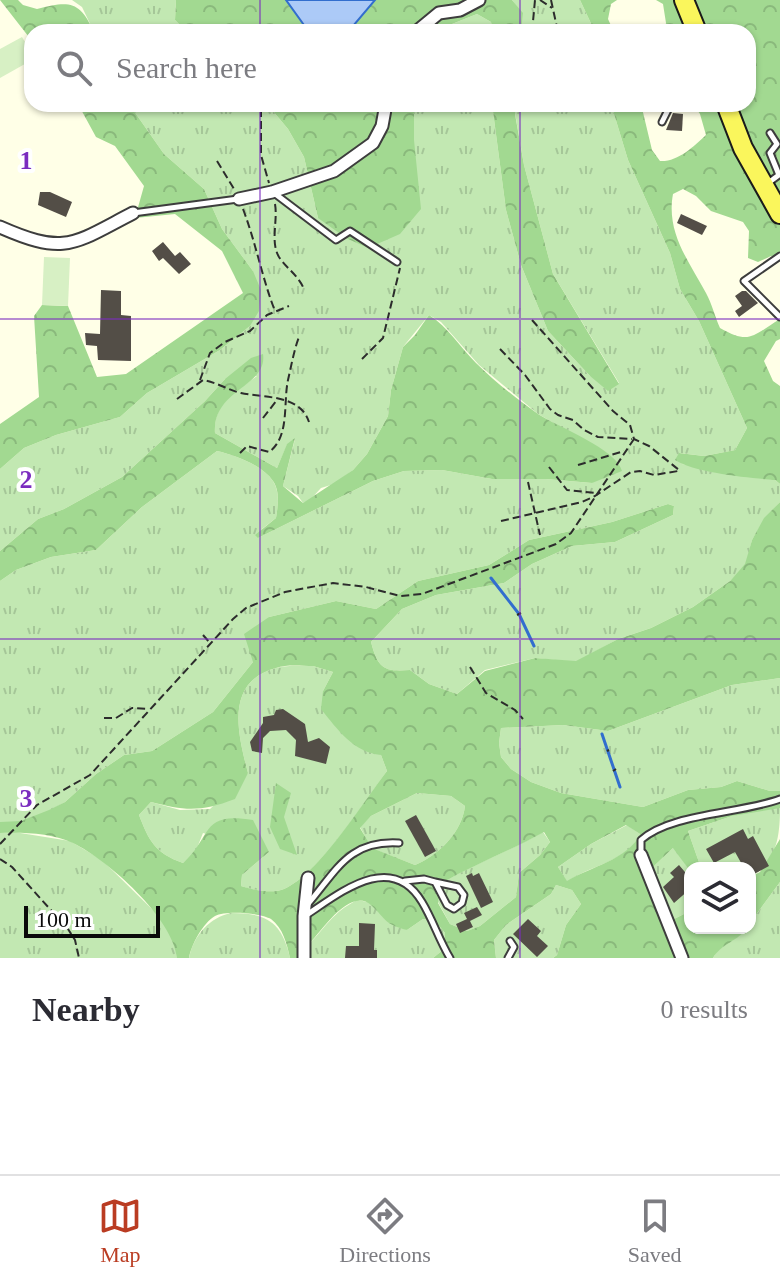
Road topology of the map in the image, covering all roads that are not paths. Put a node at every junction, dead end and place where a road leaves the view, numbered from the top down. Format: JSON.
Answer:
{"nodes":[{"id":1,"x":479,"y":0,"type":"edge"},
{"id":2,"x":684,"y":0,"type":"edge"},
{"id":3,"x":426,"y":24,"type":"edge"},
{"id":4,"x":694,"y":24,"type":"edge"},
{"id":5,"x":385,"y":112,"type":"edge"},
{"id":6,"x":667,"y":112,"type":"edge"},
{"id":7,"x":729,"y":112,"type":"edge"},
{"id":8,"x":662,"y":122,"type":"dead end"},
{"id":9,"x":770,"y":133,"type":"dead end"},
{"id":10,"x":763,"y":186,"type":"junction"},
{"id":11,"x":272,"y":192,"type":"junction"},
{"id":12,"x":239,"y":199,"type":"joint"},
{"id":13,"x":133,"y":213,"type":"joint"},
{"id":14,"x":780,"y":214,"type":"edge"},
{"id":15,"x":0,"y":227,"type":"edge"},
{"id":16,"x":780,"y":256,"type":"edge"},
{"id":17,"x":397,"y":262,"type":"dead end"},
{"id":18,"x":780,"y":317,"type":"edge"},
{"id":19,"x":780,"y":799,"type":"edge"},
{"id":20,"x":399,"y":843,"type":"dead end"},
{"id":21,"x":641,"y":855,"type":"joint"},
{"id":22,"x":308,"y":878,"type":"dead end"},
{"id":23,"x":404,"y":881,"type":"junction"},
{"id":24,"x":435,"y":882,"type":"junction"},
{"id":25,"x":305,"y":912,"type":"junction"},
{"id":26,"x":510,"y":941,"type":"dead end"},
{"id":27,"x":304,"y":958,"type":"edge"},
{"id":28,"x":450,"y":958,"type":"edge"},
{"id":29,"x":508,"y":958,"type":"edge"},
{"id":30,"x":682,"y":958,"type":"edge"}],
"edges":[{"from":1,"to":3,"type":"street"},
{"from":2,"to":4,"type":"main road"},
{"from":5,"to":11,"type":"street"},
{"from":6,"to":8,"type":"lane"},
{"from":7,"to":10,"type":"main road"},
{"from":9,"to":10,"type":"lane"},
{"from":10,"to":14,"type":"main road"},
{"from":11,"to":12,"type":"street"},
{"from":11,"to":17,"type":"lane"},
{"from":12,"to":13,"type":"lane"},
{"from":13,"to":15,"type":"street"},
{"from":16,"to":18,"type":"lane"},
{"from":19,"to":21,"type":"lane"},
{"from":20,"to":25,"type":"lane"},
{"from":21,"to":30,"type":"street"},
{"from":22,"to":25,"type":"street"},
{"from":23,"to":24,"type":"lane"},
{"from":23,"to":25,"type":"lane"},
{"from":23,"to":28,"type":"lane"},
{"from":24,"to":24,"type":"lane"},
{"from":25,"to":27,"type":"street"},
{"from":26,"to":29,"type":"lane"}]}
